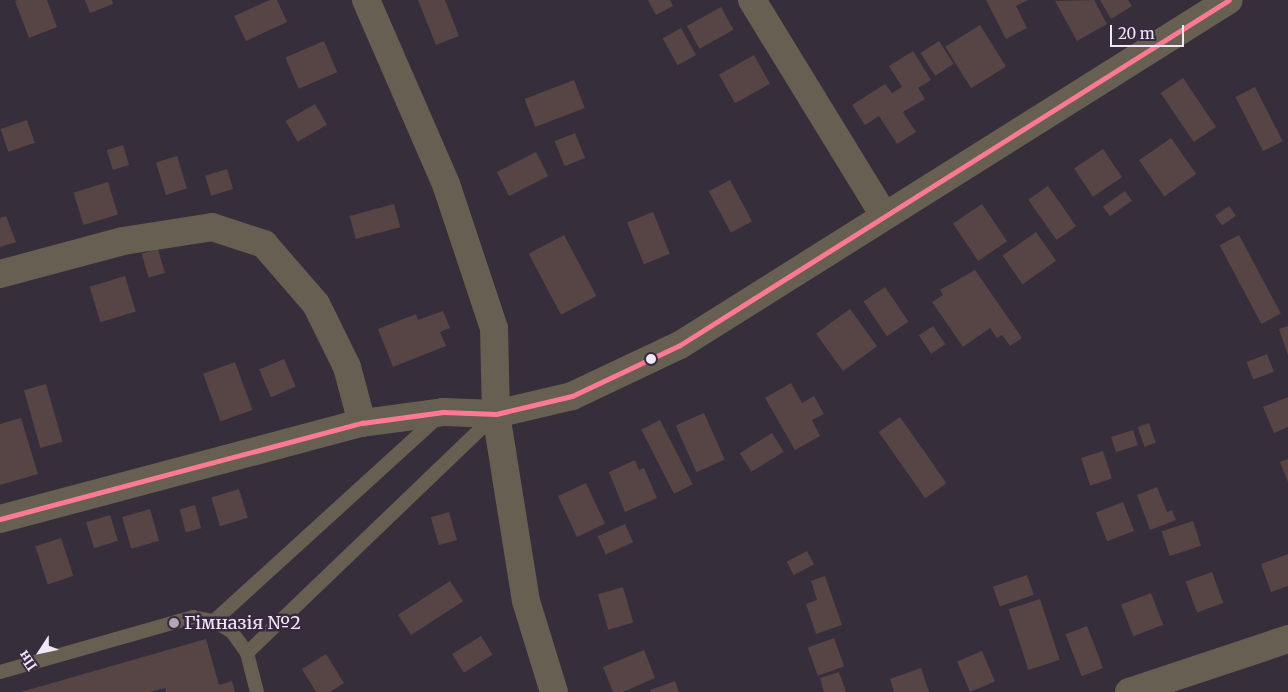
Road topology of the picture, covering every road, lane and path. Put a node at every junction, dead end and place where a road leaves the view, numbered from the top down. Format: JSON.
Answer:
{"nodes":[{"id":1,"x":366,"y":0,"type":"edge"},
{"id":2,"x":752,"y":0,"type":"edge"},
{"id":3,"x":1229,"y":0,"type":"edge"},
{"id":4,"x":884,"y":214,"type":"junction"},
{"id":5,"x":0,"y":274,"type":"edge"},
{"id":6,"x":443,"y":412,"type":"junction"},
{"id":7,"x":496,"y":414,"type":"junction"},
{"id":8,"x":362,"y":423,"type":"junction"},
{"id":9,"x":0,"y":519,"type":"edge"},
{"id":10,"x":214,"y":621,"type":"junction"},
{"id":11,"x":1288,"y":640,"type":"edge"},
{"id":12,"x":247,"y":653,"type":"junction"},
{"id":13,"x":0,"y":672,"type":"edge"},
{"id":14,"x":257,"y":692,"type":"edge"},
{"id":15,"x":554,"y":692,"type":"edge"},
{"id":16,"x":1129,"y":692,"type":"edge"}],
"edges":[{"from":1,"to":7,"type":"street"},
{"from":2,"to":4,"type":"street"},
{"from":3,"to":4,"type":"street"},
{"from":4,"to":7,"type":"street"},
{"from":5,"to":8,"type":"street"},
{"from":6,"to":7,"type":"street"},
{"from":6,"to":8,"type":"street"},
{"from":6,"to":10,"type":"lane"},
{"from":7,"to":12,"type":"lane"},
{"from":7,"to":15,"type":"street"},
{"from":8,"to":9,"type":"street"},
{"from":10,"to":12,"type":"lane"},
{"from":10,"to":13,"type":"lane"},
{"from":11,"to":16,"type":"street"},
{"from":12,"to":14,"type":"lane"}]}
